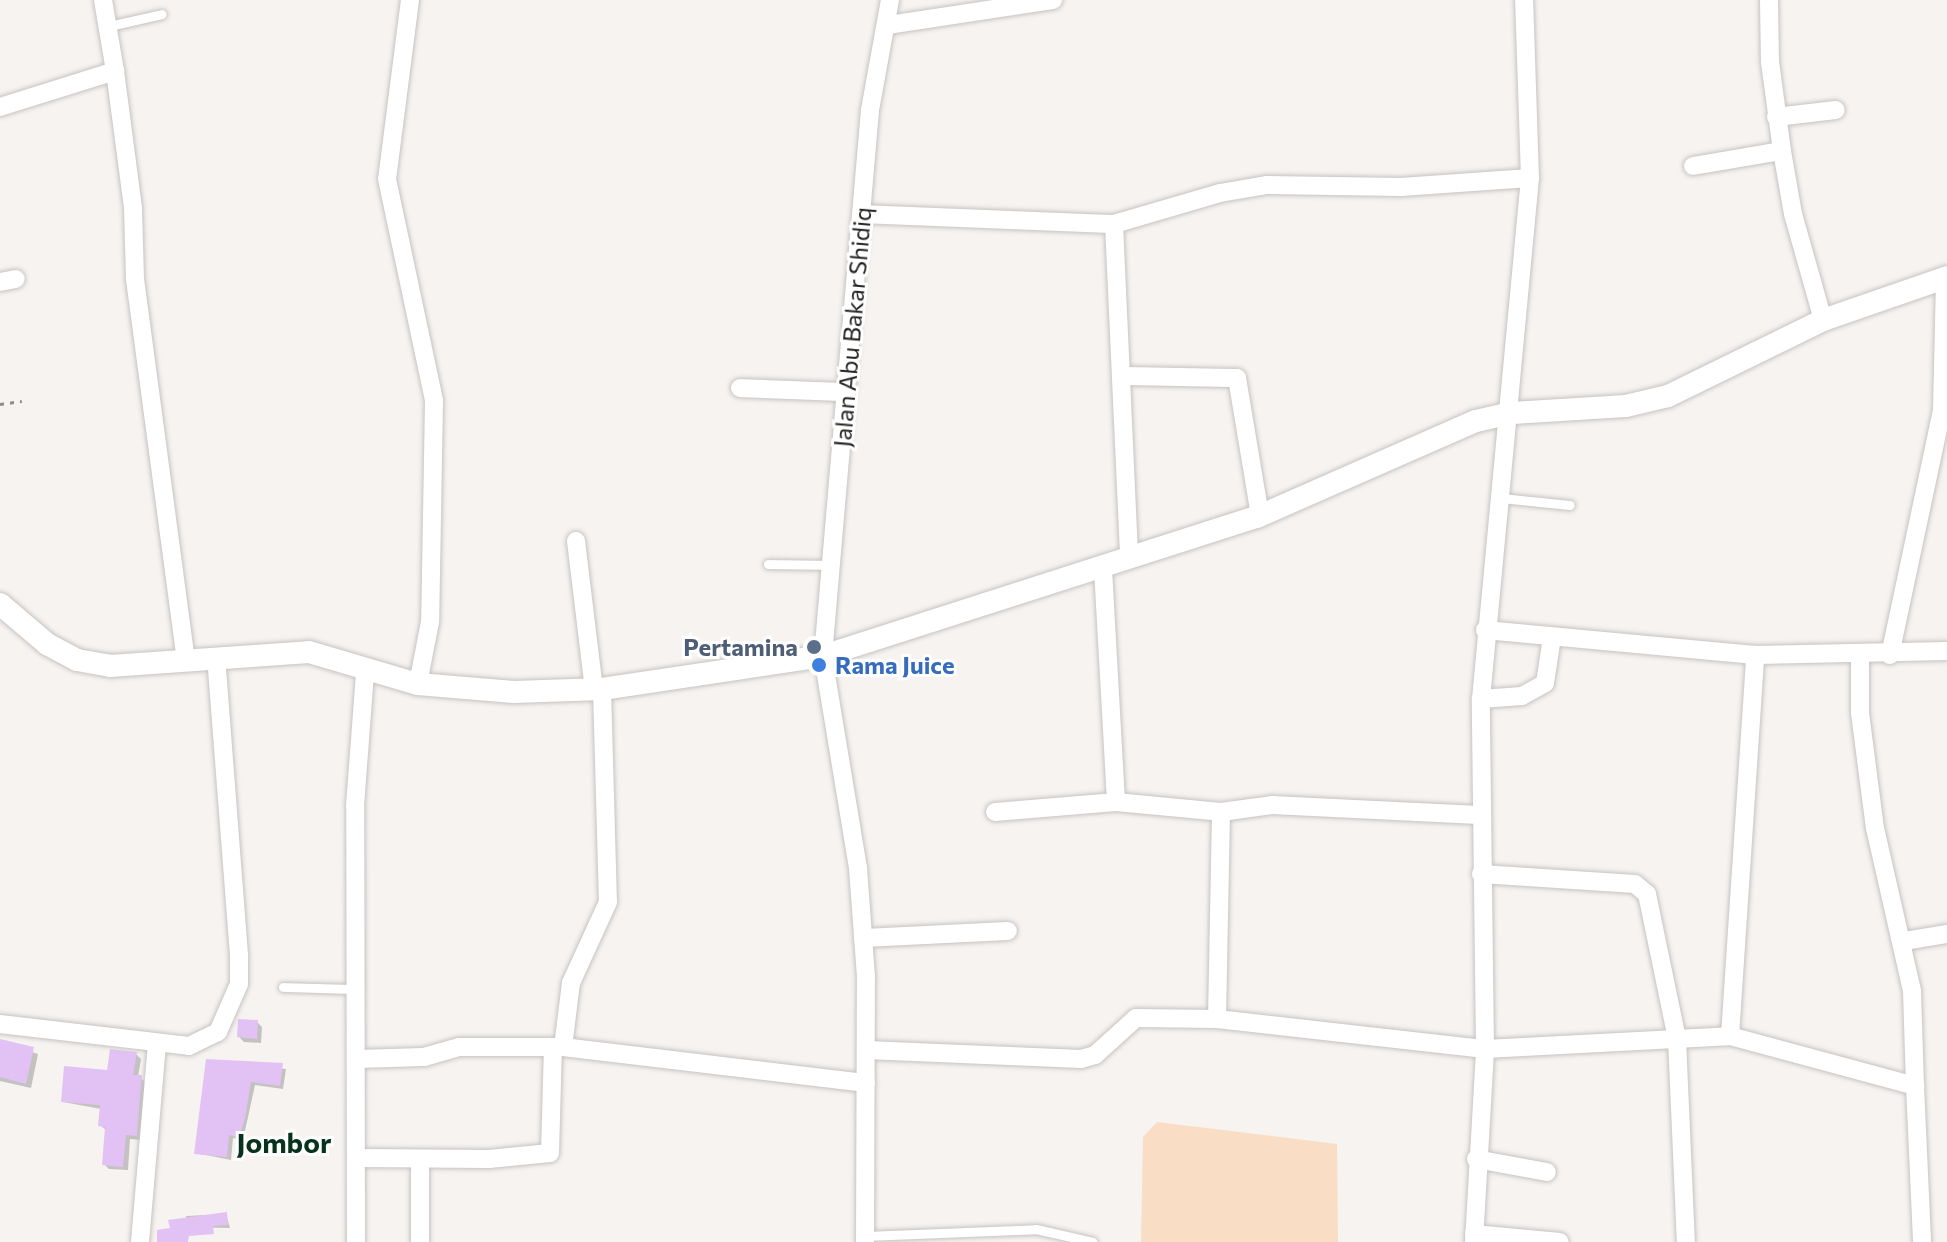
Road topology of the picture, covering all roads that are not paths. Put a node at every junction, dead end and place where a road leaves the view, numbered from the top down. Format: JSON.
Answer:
{"nodes":[{"id":1,"x":103,"y":0,"type":"edge"},
{"id":2,"x":410,"y":0,"type":"edge"},
{"id":3,"x":890,"y":0,"type":"edge"},
{"id":4,"x":1053,"y":0,"type":"edge"},
{"id":5,"x":1524,"y":0,"type":"edge"},
{"id":6,"x":1769,"y":0,"type":"edge"},
{"id":7,"x":162,"y":14,"type":"dead end"},
{"id":8,"x":888,"y":25,"type":"junction"},
{"id":9,"x":109,"y":26,"type":"junction"},
{"id":10,"x":115,"y":71,"type":"junction"},
{"id":11,"x":0,"y":107,"type":"edge"},
{"id":12,"x":1836,"y":110,"type":"dead end"},
{"id":13,"x":1776,"y":117,"type":"junction"},
{"id":14,"x":1782,"y":151,"type":"junction"},
{"id":15,"x":1693,"y":166,"type":"dead end"},
{"id":16,"x":1530,"y":178,"type":"junction"},
{"id":17,"x":863,"y":214,"type":"junction"},
{"id":18,"x":1114,"y":224,"type":"junction"},
{"id":19,"x":1946,"y":277,"type":"edge"},
{"id":20,"x":1823,"y":320,"type":"junction"},
{"id":21,"x":1121,"y":376,"type":"junction"},
{"id":22,"x":740,"y":388,"type":"dead end"},
{"id":23,"x":846,"y":392,"type":"junction"},
{"id":24,"x":1512,"y":413,"type":"junction"},
{"id":25,"x":1501,"y":498,"type":"junction"},
{"id":26,"x":1570,"y":505,"type":"dead end"},
{"id":27,"x":1260,"y":516,"type":"junction"},
{"id":28,"x":576,"y":541,"type":"dead end"},
{"id":29,"x":1129,"y":559,"type":"junction"},
{"id":30,"x":768,"y":564,"type":"dead end"},
{"id":31,"x":831,"y":565,"type":"junction"},
{"id":32,"x":1103,"y":569,"type":"junction"},
{"id":33,"x":0,"y":604,"type":"edge"},
{"id":34,"x":1485,"y":630,"type":"junction"},
{"id":35,"x":1552,"y":637,"type":"junction"},
{"id":36,"x":1947,"y":651,"type":"edge"},
{"id":37,"x":1755,"y":655,"type":"junction"},
{"id":38,"x":1860,"y":655,"type":"junction"},
{"id":39,"x":1890,"y":655,"type":"junction"},
{"id":40,"x":823,"y":656,"type":"junction"},
{"id":41,"x":216,"y":658,"type":"junction"},
{"id":42,"x":186,"y":661,"type":"junction"},
{"id":43,"x":365,"y":672,"type":"junction"},
{"id":44,"x":418,"y":684,"type":"junction"},
{"id":45,"x":598,"y":689,"type":"junction"},
{"id":46,"x":1481,"y":699,"type":"junction"},
{"id":47,"x":1116,"y":802,"type":"junction"},
{"id":48,"x":995,"y":812,"type":"dead end"},
{"id":49,"x":1221,"y":812,"type":"junction"},
{"id":50,"x":1479,"y":815,"type":"junction"},
{"id":51,"x":1481,"y":874,"type":"junction"},
{"id":52,"x":1008,"y":931,"type":"dead end"},
{"id":53,"x":1947,"y":934,"type":"edge"},
{"id":54,"x":863,"y":938,"type":"junction"},
{"id":55,"x":1905,"y":941,"type":"junction"},
{"id":56,"x":283,"y":987,"type":"dead end"},
{"id":57,"x":356,"y":989,"type":"junction"},
{"id":58,"x":1217,"y":1019,"type":"junction"},
{"id":59,"x":0,"y":1024,"type":"edge"},
{"id":60,"x":1730,"y":1036,"type":"junction"},
{"id":61,"x":1677,"y":1039,"type":"junction"},
{"id":62,"x":157,"y":1044,"type":"junction"},
{"id":63,"x":558,"y":1047,"type":"junction"},
{"id":64,"x":1485,"y":1049,"type":"junction"},
{"id":65,"x":867,"y":1050,"type":"junction"},
{"id":66,"x":357,"y":1059,"type":"junction"},
{"id":67,"x":866,"y":1083,"type":"junction"},
{"id":68,"x":1915,"y":1086,"type":"junction"},
{"id":69,"x":359,"y":1158,"type":"junction"},
{"id":70,"x":420,"y":1159,"type":"junction"},
{"id":71,"x":1476,"y":1159,"type":"junction"},
{"id":72,"x":1547,"y":1172,"type":"dead end"},
{"id":73,"x":1474,"y":1238,"type":"edge"},
{"id":74,"x":865,"y":1239,"type":"edge"},
{"id":75,"x":1525,"y":1240,"type":"edge"},
{"id":76,"x":140,"y":1242,"type":"edge"},
{"id":77,"x":356,"y":1242,"type":"edge"},
{"id":78,"x":420,"y":1242,"type":"edge"},
{"id":79,"x":1093,"y":1242,"type":"edge"},
{"id":80,"x":1560,"y":1242,"type":"edge"},
{"id":81,"x":1686,"y":1242,"type":"edge"},
{"id":82,"x":1922,"y":1242,"type":"edge"}],
"edges":[{"from":1,"to":9,"type":"street"},
{"from":2,"to":44,"type":"street"},
{"from":3,"to":8,"type":"street","name":"Jalan Abu Bakar Shidiq"},
{"from":4,"to":8,"type":"street"},
{"from":5,"to":16,"type":"street"},
{"from":6,"to":13,"type":"street"},
{"from":7,"to":9,"type":"lane"},
{"from":8,"to":17,"type":"street","name":"Jalan Abu Bakar Shidiq"},
{"from":9,"to":10,"type":"street"},
{"from":10,"to":11,"type":"street"},
{"from":10,"to":42,"type":"street"},
{"from":12,"to":13,"type":"street"},
{"from":13,"to":14,"type":"street"},
{"from":14,"to":15,"type":"street"},
{"from":14,"to":20,"type":"street"},
{"from":16,"to":18,"type":"street"},
{"from":16,"to":24,"type":"street"},
{"from":17,"to":18,"type":"street"},
{"from":17,"to":23,"type":"street","name":"Jalan Abu Bakar Shidiq"},
{"from":18,"to":21,"type":"street"},
{"from":19,"to":20,"type":"street"},
{"from":19,"to":39,"type":"street"},
{"from":20,"to":24,"type":"street"},
{"from":21,"to":27,"type":"street"},
{"from":21,"to":29,"type":"street"},
{"from":22,"to":23,"type":"street"},
{"from":23,"to":31,"type":"street","name":"Jalan Abu Bakar Shidiq"},
{"from":24,"to":25,"type":"street"},
{"from":24,"to":27,"type":"street"},
{"from":25,"to":26,"type":"lane"},
{"from":25,"to":34,"type":"street"},
{"from":27,"to":29,"type":"street"},
{"from":28,"to":45,"type":"street"},
{"from":29,"to":32,"type":"street"},
{"from":30,"to":31,"type":"lane"},
{"from":31,"to":40,"type":"street","name":"Jalan Abu Bakar Shidiq"},
{"from":32,"to":40,"type":"street"},
{"from":32,"to":47,"type":"street"},
{"from":33,"to":42,"type":"street"},
{"from":34,"to":35,"type":"street"},
{"from":34,"to":46,"type":"street"},
{"from":35,"to":37,"type":"street"},
{"from":35,"to":46,"type":"street"},
{"from":36,"to":39,"type":"street"},
{"from":37,"to":38,"type":"street"},
{"from":37,"to":60,"type":"street"},
{"from":38,"to":39,"type":"street"},
{"from":38,"to":55,"type":"street"},
{"from":40,"to":45,"type":"street"},
{"from":40,"to":54,"type":"street","name":"Jalan Abu Bakar Shidiq"},
{"from":41,"to":42,"type":"street"},
{"from":41,"to":43,"type":"street"},
{"from":41,"to":62,"type":"street"},
{"from":43,"to":44,"type":"street"},
{"from":43,"to":57,"type":"street"},
{"from":44,"to":45,"type":"street"},
{"from":45,"to":63,"type":"street"},
{"from":46,"to":50,"type":"street"},
{"from":47,"to":48,"type":"street"},
{"from":47,"to":49,"type":"street"},
{"from":49,"to":50,"type":"street"},
{"from":49,"to":58,"type":"street"},
{"from":50,"to":51,"type":"street"},
{"from":51,"to":61,"type":"street"},
{"from":51,"to":64,"type":"street"},
{"from":52,"to":54,"type":"street"},
{"from":53,"to":55,"type":"street"},
{"from":54,"to":65,"type":"street","name":"Jalan Abu Bakar Shidiq"},
{"from":55,"to":68,"type":"street"},
{"from":56,"to":57,"type":"lane"},
{"from":57,"to":66,"type":"street"},
{"from":58,"to":64,"type":"street"},
{"from":58,"to":65,"type":"street"},
{"from":59,"to":62,"type":"street"},
{"from":60,"to":61,"type":"street"},
{"from":60,"to":68,"type":"street"},
{"from":61,"to":64,"type":"street"},
{"from":61,"to":81,"type":"street"},
{"from":62,"to":76,"type":"street"},
{"from":63,"to":66,"type":"street"},
{"from":63,"to":67,"type":"street"},
{"from":63,"to":70,"type":"street"},
{"from":64,"to":71,"type":"street"},
{"from":65,"to":67,"type":"street","name":"Jalan Abu Bakar Shidiq"},
{"from":66,"to":69,"type":"street"},
{"from":67,"to":74,"type":"street","name":"Jalan Abu Bakar Shidiq"},
{"from":68,"to":82,"type":"street"},
{"from":69,"to":70,"type":"street"},
{"from":69,"to":77,"type":"street"},
{"from":70,"to":78,"type":"street"},
{"from":71,"to":72,"type":"street"},
{"from":71,"to":73,"type":"street"},
{"from":73,"to":75,"type":"street"},
{"from":74,"to":79,"type":"lane"},
{"from":75,"to":80,"type":"street"}]}
